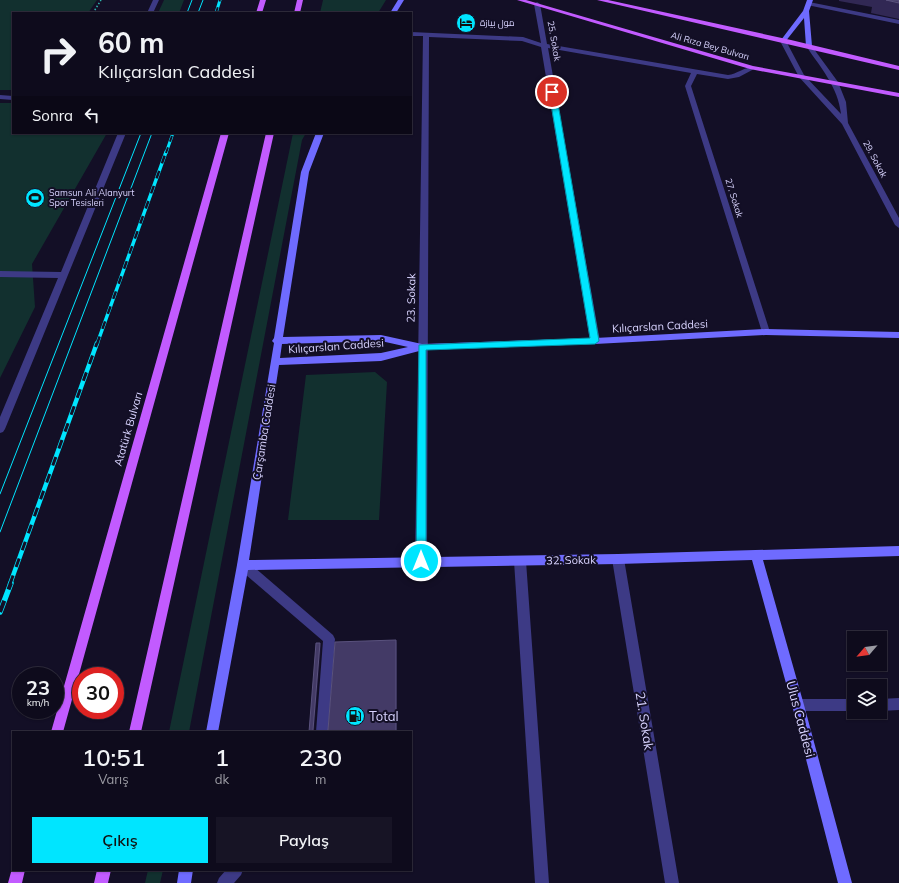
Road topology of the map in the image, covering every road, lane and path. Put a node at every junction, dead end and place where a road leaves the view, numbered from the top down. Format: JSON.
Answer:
{"nodes":[{"id":1,"x":101,"y":0,"type":"edge"},
{"id":2,"x":156,"y":0,"type":"edge"},
{"id":3,"x":263,"y":0,"type":"edge"},
{"id":4,"x":300,"y":0,"type":"edge"},
{"id":5,"x":401,"y":0,"type":"edge"},
{"id":6,"x":520,"y":0,"type":"edge"},
{"id":7,"x":600,"y":0,"type":"edge"},
{"id":8,"x":810,"y":2,"type":"edge"},
{"id":9,"x":537,"y":4,"type":"junction"},
{"id":10,"x":806,"y":11,"type":"junction"},
{"id":11,"x":94,"y":12,"type":"edge"},
{"id":12,"x":150,"y":12,"type":"edge"},
{"id":13,"x":259,"y":12,"type":"edge"},
{"id":14,"x":297,"y":12,"type":"edge"},
{"id":15,"x":394,"y":12,"type":"edge"},
{"id":16,"x":899,"y":22,"type":"edge"},
{"id":17,"x":412,"y":34,"type":"edge"},
{"id":18,"x":426,"y":35,"type":"junction"},
{"id":19,"x":783,"y":41,"type":"junction"},
{"id":20,"x":545,"y":46,"type":"junction"},
{"id":21,"x":809,"y":46,"type":"junction"},
{"id":22,"x":752,"y":68,"type":"junction"},
{"id":23,"x":899,"y":68,"type":"edge"},
{"id":24,"x":695,"y":71,"type":"junction"},
{"id":25,"x":802,"y":76,"type":"junction"},
{"id":26,"x":835,"y":82,"type":"junction"},
{"id":27,"x":899,"y":95,"type":"edge"},
{"id":28,"x":0,"y":97,"type":"edge"},
{"id":29,"x":12,"y":98,"type":"edge"},
{"id":30,"x":844,"y":123,"type":"junction"},
{"id":31,"x":122,"y":134,"type":"edge"},
{"id":32,"x":225,"y":134,"type":"edge"},
{"id":33,"x":270,"y":134,"type":"edge"},
{"id":34,"x":320,"y":134,"type":"edge"},
{"id":35,"x":899,"y":225,"type":"edge"},
{"id":36,"x":0,"y":274,"type":"edge"},
{"id":37,"x":64,"y":275,"type":"junction"},
{"id":38,"x":766,"y":332,"type":"junction"},
{"id":39,"x":899,"y":335,"type":"edge"},
{"id":40,"x":277,"y":341,"type":"junction"},
{"id":41,"x":595,"y":341,"type":"junction"},
{"id":42,"x":422,"y":347,"type":"junction"},
{"id":43,"x":275,"y":362,"type":"junction"},
{"id":44,"x":0,"y":429,"type":"edge"},
{"id":45,"x":899,"y":551,"type":"edge"},
{"id":46,"x":756,"y":555,"type":"junction"},
{"id":47,"x":618,"y":559,"type":"junction"},
{"id":48,"x":421,"y":561,"type":"junction"},
{"id":49,"x":520,"y":561,"type":"junction"},
{"id":50,"x":243,"y":565,"type":"junction"},
{"id":51,"x":887,"y":704,"type":"edge"},
{"id":52,"x":899,"y":704,"type":"edge"},
{"id":53,"x":798,"y":705,"type":"junction"},
{"id":54,"x":847,"y":705,"type":"edge"},
{"id":55,"x":57,"y":731,"type":"edge"},
{"id":56,"x":135,"y":731,"type":"edge"},
{"id":57,"x":212,"y":731,"type":"edge"},
{"id":58,"x":322,"y":731,"type":"edge"},
{"id":59,"x":18,"y":871,"type":"edge"},
{"id":60,"x":104,"y":871,"type":"edge"},
{"id":61,"x":186,"y":871,"type":"edge"},
{"id":62,"x":235,"y":871,"type":"edge"},
{"id":63,"x":15,"y":883,"type":"edge"},
{"id":64,"x":101,"y":883,"type":"edge"},
{"id":65,"x":184,"y":883,"type":"edge"},
{"id":66,"x":224,"y":883,"type":"edge"},
{"id":67,"x":542,"y":883,"type":"edge"},
{"id":68,"x":672,"y":883,"type":"edge"},
{"id":69,"x":845,"y":883,"type":"edge"}],
"edges":[{"from":1,"to":11,"type":"path"},
{"from":2,"to":12,"type":"street"},
{"from":3,"to":13,"type":"main road"},
{"from":4,"to":14,"type":"main road"},
{"from":5,"to":15,"type":"street"},
{"from":6,"to":9,"type":"main road","name":"Ali Rıza Bey Bulvarı"},
{"from":7,"to":19,"type":"main road","name":"Ali Rıza Bey Bulvarı"},
{"from":8,"to":10,"type":"street"},
{"from":8,"to":16,"type":"street"},
{"from":9,"to":20,"type":"street","name":"25. Sokak"},
{"from":9,"to":22,"type":"main road","name":"Ali Rıza Bey Bulvarı"},
{"from":10,"to":19,"type":"street"},
{"from":10,"to":21,"type":"street"},
{"from":17,"to":18,"type":"street"},
{"from":18,"to":20,"type":"street"},
{"from":18,"to":42,"type":"street","name":"23. Sokak"},
{"from":19,"to":21,"type":"main road","name":"Ali Rıza Bey Bulvarı"},
{"from":19,"to":25,"type":"street"},
{"from":20,"to":24,"type":"street"},
{"from":20,"to":41,"type":"street","name":"25. Sokak"},
{"from":21,"to":23,"type":"main road","name":"Ali Rıza Bey Bulvarı"},
{"from":21,"to":26,"type":"street"},
{"from":22,"to":24,"type":"street"},
{"from":22,"to":25,"type":"main road","name":"Ali Rıza Bey Bulvarı"},
{"from":24,"to":38,"type":"street","name":"27. Sokak"},
{"from":25,"to":26,"type":"main road","name":"Ali Rıza Bey Bulvarı"},
{"from":25,"to":30,"type":"street"},
{"from":26,"to":27,"type":"main road","name":"Ali Rıza Bey Bulvarı"},
{"from":26,"to":30,"type":"street"},
{"from":28,"to":29,"type":"street"},
{"from":30,"to":35,"type":"street","name":"29. Sokak"},
{"from":31,"to":37,"type":"street"},
{"from":32,"to":55,"type":"main road","name":"Atatürk Bulvarı"},
{"from":33,"to":56,"type":"main road"},
{"from":34,"to":40,"type":"street","name":"Çarşamba Caddesi"},
{"from":36,"to":37,"type":"street"},
{"from":37,"to":44,"type":"street"},
{"from":38,"to":39,"type":"street","name":"Kılıçarslan Caddesi"},
{"from":38,"to":41,"type":"street","name":"Kılıçarslan Caddesi"},
{"from":40,"to":42,"type":"street","name":"Kılıçarslan Caddesi"},
{"from":40,"to":43,"type":"street","name":"Çarşamba Caddesi"},
{"from":41,"to":42,"type":"street","name":"Kılıçarslan Caddesi"},
{"from":42,"to":43,"type":"street","name":"Kılıçarslan Caddesi"},
{"from":42,"to":48,"type":"street","name":"23. Sokak"},
{"from":43,"to":50,"type":"street","name":"Çarşamba Caddesi"},
{"from":45,"to":46,"type":"street","name":"32. Sokak"},
{"from":46,"to":47,"type":"street","name":"32. Sokak"},
{"from":46,"to":53,"type":"street","name":"Ulus Caddesi"},
{"from":47,"to":49,"type":"street","name":"32. Sokak"},
{"from":47,"to":68,"type":"street","name":"21. Sokak"},
{"from":48,"to":49,"type":"street","name":"32. Sokak"},
{"from":48,"to":50,"type":"street","name":"32. Sokak"},
{"from":49,"to":67,"type":"street"},
{"from":50,"to":57,"type":"street","name":"Çarşamba Caddesi"},
{"from":50,"to":58,"type":"street"},
{"from":51,"to":52,"type":"street"},
{"from":53,"to":54,"type":"street"},
{"from":53,"to":69,"type":"street","name":"Ulus Caddesi"},
{"from":59,"to":63,"type":"main road"},
{"from":60,"to":64,"type":"main road"},
{"from":61,"to":65,"type":"street"},
{"from":62,"to":66,"type":"street"}]}
